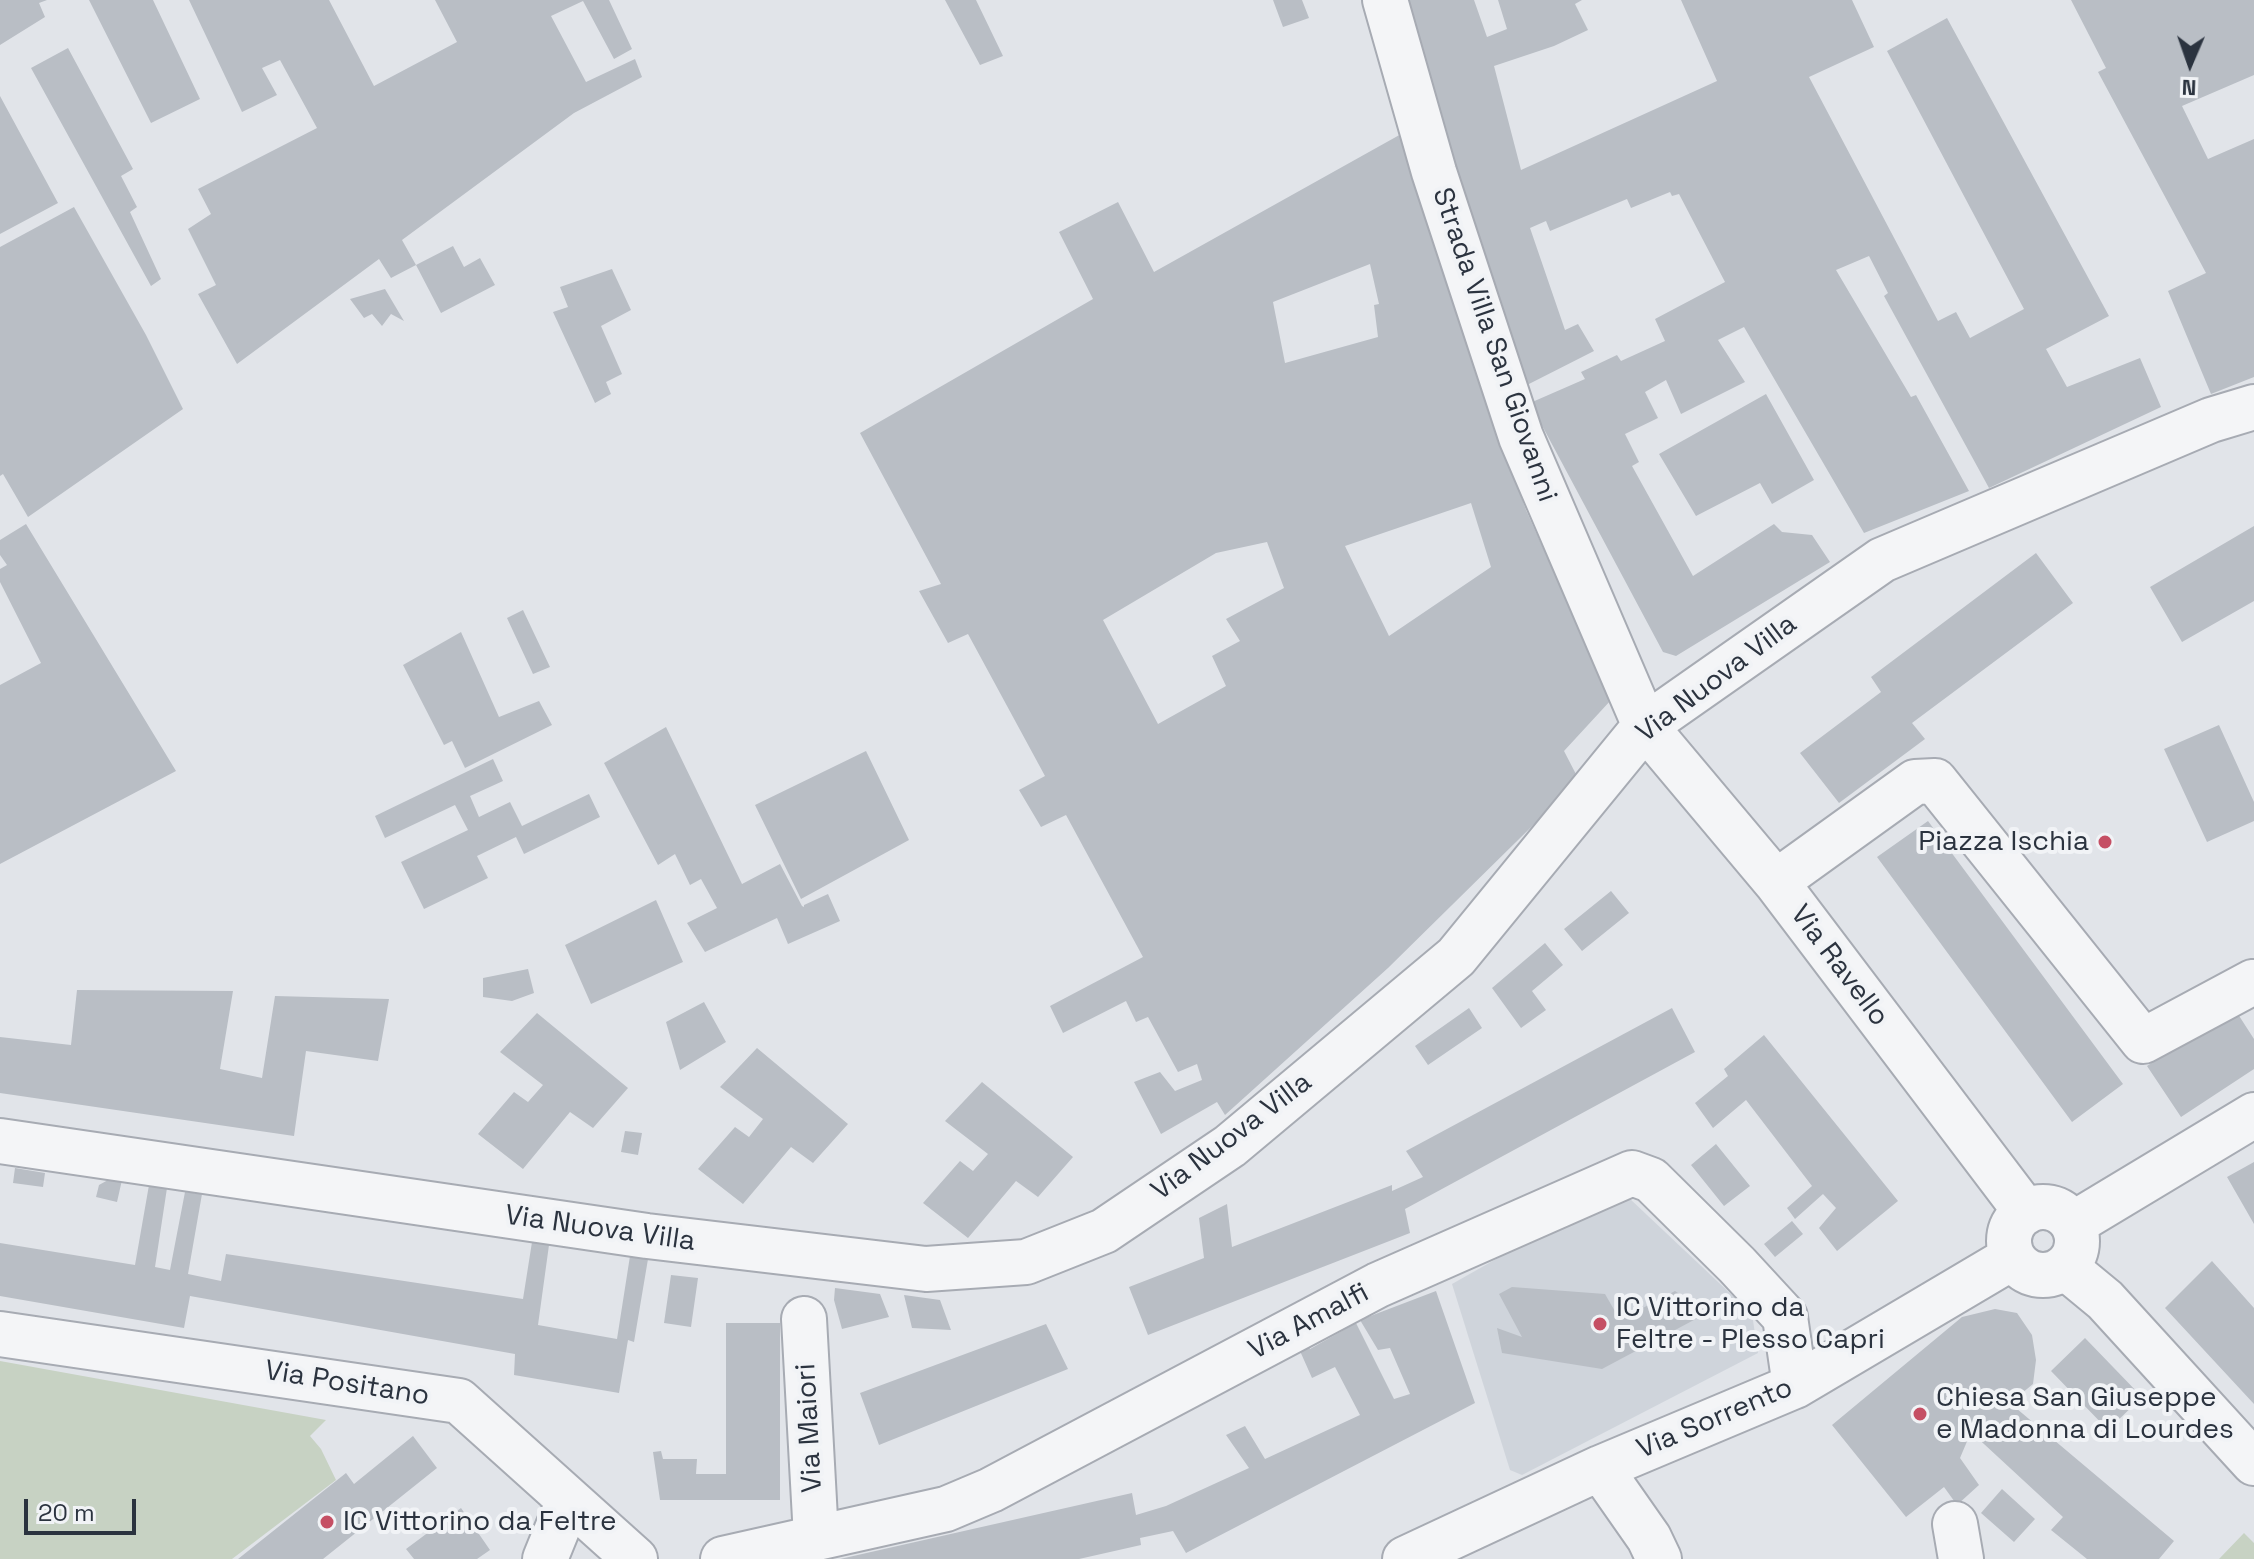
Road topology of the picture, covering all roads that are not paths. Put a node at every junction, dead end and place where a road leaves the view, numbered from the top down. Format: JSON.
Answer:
{"nodes":[{"id":1,"x":1385,"y":0,"type":"edge"},
{"id":2,"x":2254,"y":407,"type":"edge"},
{"id":3,"x":1645,"y":726,"type":"junction"},
{"id":4,"x":1776,"y":882,"type":"junction"},
{"id":5,"x":2254,"y":984,"type":"edge"},
{"id":6,"x":2254,"y":1115,"type":"edge"},
{"id":7,"x":0,"y":1141,"type":"edge"},
{"id":8,"x":2026,"y":1212,"type":"junction"},
{"id":9,"x":2073,"y":1224,"type":"junction"},
{"id":10,"x":2013,"y":1257,"type":"junction"},
{"id":11,"x":2065,"y":1267,"type":"junction"},
{"id":12,"x":804,"y":1319,"type":"dead end"},
{"id":13,"x":0,"y":1334,"type":"edge"},
{"id":14,"x":1795,"y":1386,"type":"junction"},
{"id":15,"x":2254,"y":1463,"type":"edge"},
{"id":16,"x":1600,"y":1468,"type":"junction"},
{"id":17,"x":569,"y":1500,"type":"junction"},
{"id":18,"x":799,"y":1547,"type":"edge"},
{"id":19,"x":545,"y":1559,"type":"edge"},
{"id":20,"x":635,"y":1559,"type":"edge"},
{"id":21,"x":723,"y":1559,"type":"edge"},
{"id":22,"x":1405,"y":1559,"type":"edge"},
{"id":23,"x":1659,"y":1559,"type":"edge"}],
"edges":[{"from":1,"to":3,"type":"street","name":"Strada Villa San Giovanni"},
{"from":2,"to":3,"type":"street","name":"Via Nuova Villa"},
{"from":3,"to":4,"type":"street","name":"Via Ravello"},
{"from":3,"to":7,"type":"street","name":"Via Nuova Villa"},
{"from":4,"to":5,"type":"street"},
{"from":4,"to":8,"type":"street","name":"Via Ravello"},
{"from":6,"to":9,"type":"street"},
{"from":8,"to":9,"type":"street"},
{"from":8,"to":10,"type":"street"},
{"from":9,"to":11,"type":"street"},
{"from":10,"to":11,"type":"street"},
{"from":10,"to":14,"type":"street","name":"Via Sorrento"},
{"from":11,"to":15,"type":"street"},
{"from":12,"to":18,"type":"street","name":"Via Maiori"},
{"from":13,"to":17,"type":"street","name":"Via Positano"},
{"from":14,"to":16,"type":"street","name":"Via Sorrento"},
{"from":14,"to":18,"type":"street","name":"Via Amalfi"},
{"from":16,"to":22,"type":"street","name":"Via Sorrento"},
{"from":16,"to":23,"type":"street"},
{"from":17,"to":19,"type":"street"},
{"from":17,"to":20,"type":"street","name":"Via Positano"},
{"from":18,"to":21,"type":"street","name":"Via Amalfi"}]}
